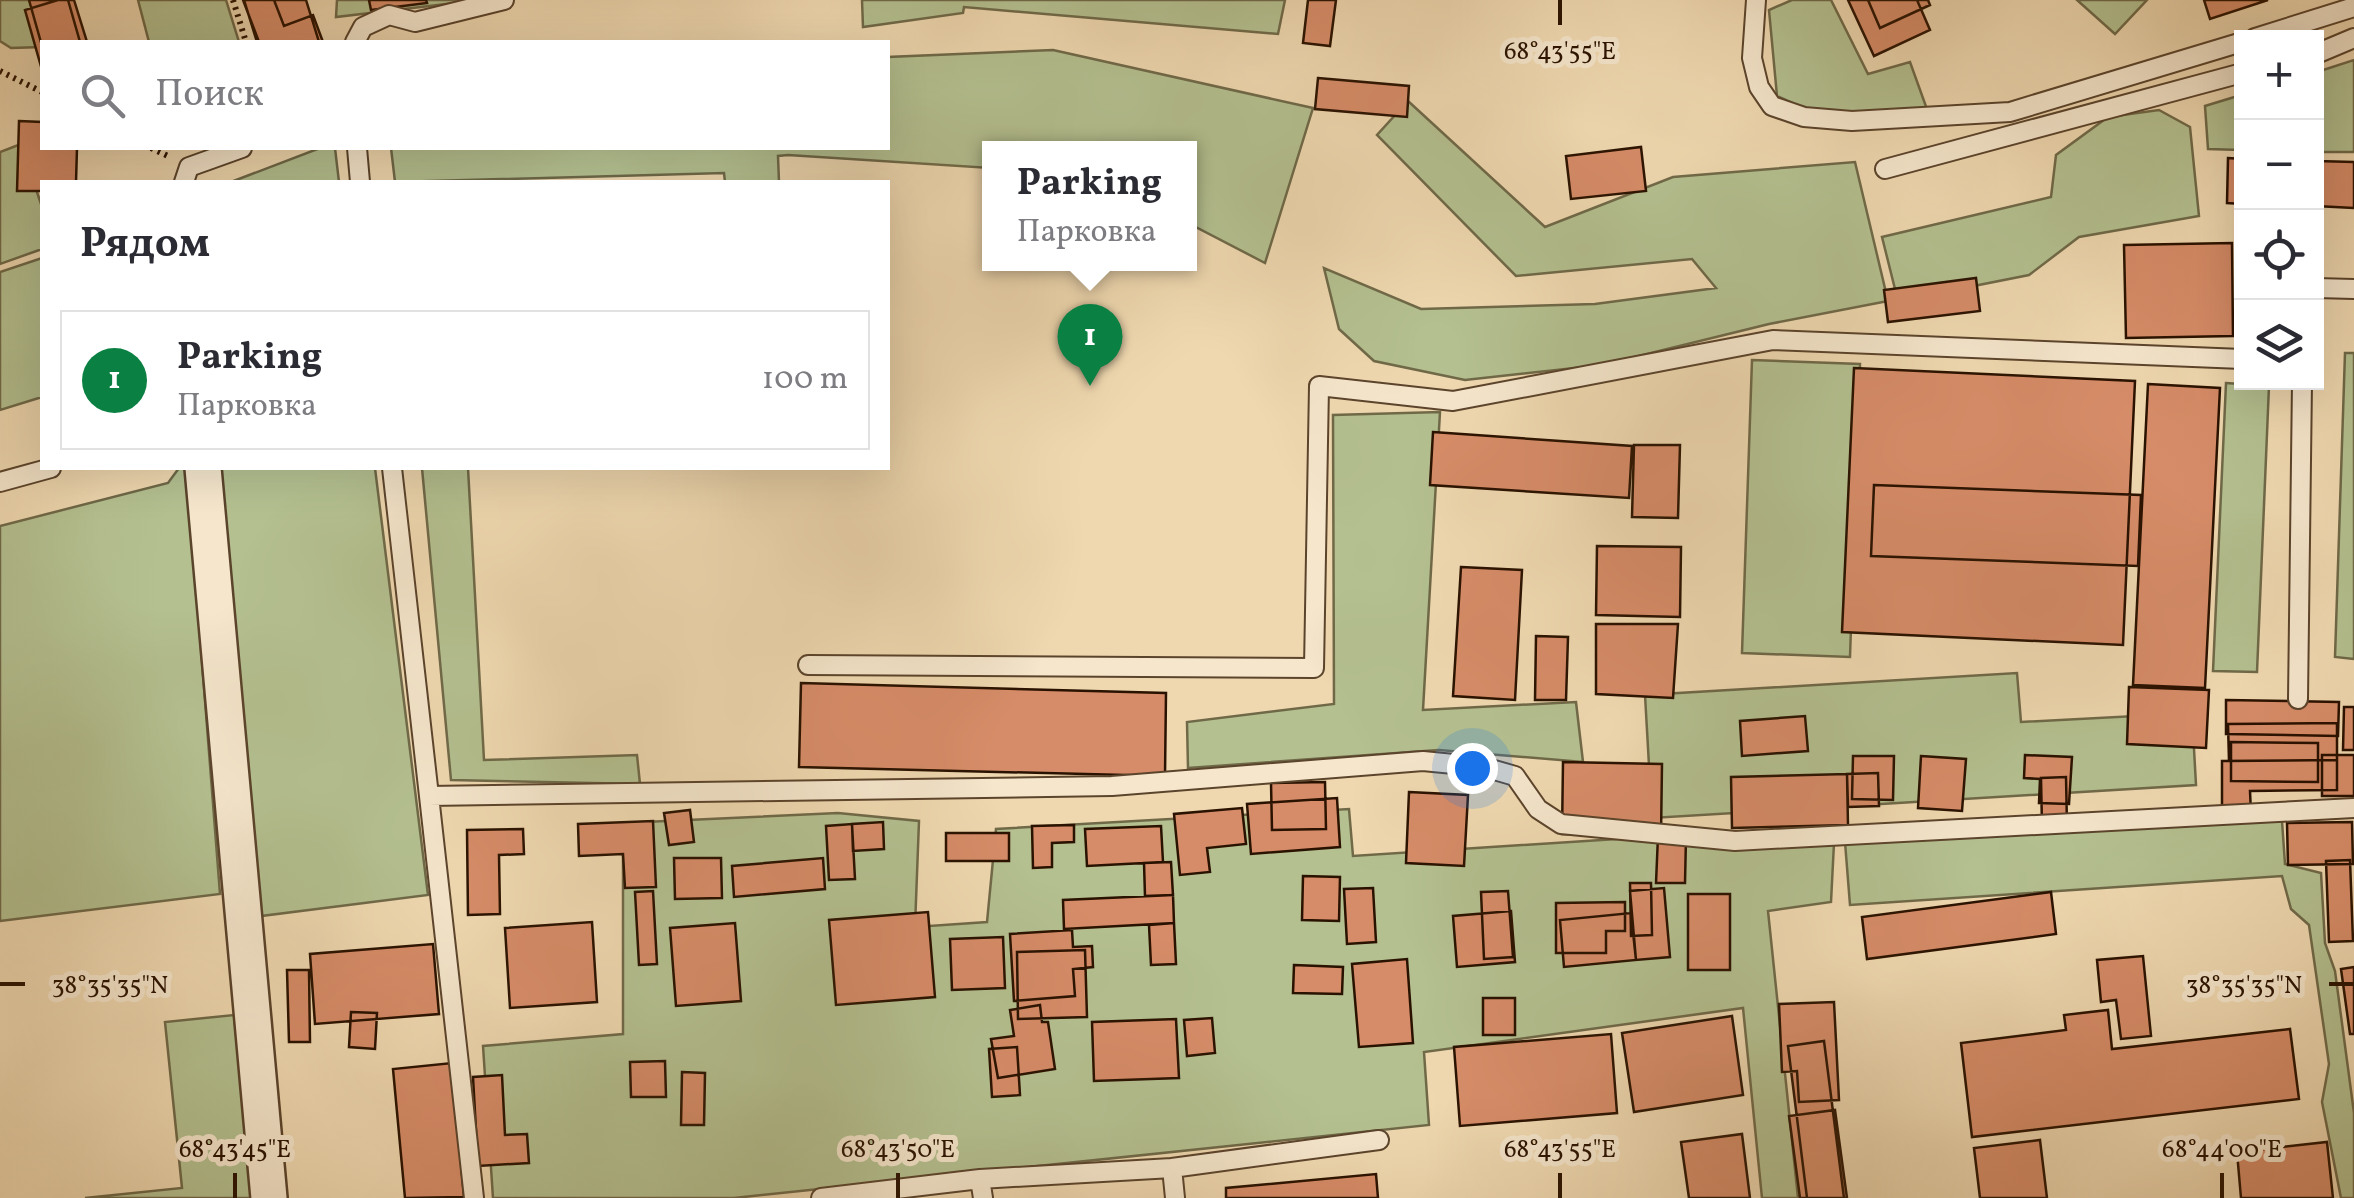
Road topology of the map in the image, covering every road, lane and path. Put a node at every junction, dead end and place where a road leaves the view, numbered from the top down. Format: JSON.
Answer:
{"nodes":[{"id":1,"x":233,"y":0,"type":"edge"},
{"id":2,"x":504,"y":0,"type":"edge"},
{"id":3,"x":1756,"y":0,"type":"edge"},
{"id":4,"x":2354,"y":8,"type":"edge"},
{"id":5,"x":2281,"y":30,"type":"edge"},
{"id":6,"x":2354,"y":38,"type":"edge"},
{"id":7,"x":245,"y":40,"type":"edge"},
{"id":8,"x":356,"y":40,"type":"edge"},
{"id":9,"x":2234,"y":44,"type":"edge"},
{"id":10,"x":2324,"y":51,"type":"edge"},
{"id":11,"x":0,"y":71,"type":"edge"},
{"id":12,"x":2234,"y":75,"type":"edge"},
{"id":13,"x":40,"y":91,"type":"edge"},
{"id":14,"x":236,"y":150,"type":"edge"},
{"id":15,"x":356,"y":150,"type":"edge"},
{"id":16,"x":1884,"y":169,"type":"dead end"},
{"id":17,"x":185,"y":180,"type":"edge"},
{"id":18,"x":360,"y":180,"type":"edge"},
{"id":19,"x":2324,"y":288,"type":"edge"},
{"id":20,"x":2354,"y":289,"type":"edge"},
{"id":21,"x":2234,"y":359,"type":"edge"},
{"id":22,"x":2302,"y":390,"type":"edge"},
{"id":23,"x":44,"y":470,"type":"edge"},
{"id":24,"x":203,"y":470,"type":"edge"},
{"id":25,"x":392,"y":470,"type":"edge"},
{"id":26,"x":0,"y":482,"type":"edge"},
{"id":27,"x":808,"y":664,"type":"dead end"},
{"id":28,"x":2298,"y":698,"type":"dead end"},
{"id":29,"x":429,"y":796,"type":"junction"},
{"id":30,"x":2354,"y":808,"type":"edge"},
{"id":31,"x":1379,"y":1140,"type":"dead end"},
{"id":32,"x":1172,"y":1168,"type":"junction"},
{"id":33,"x":981,"y":1189,"type":"edge"},
{"id":34,"x":269,"y":1198,"type":"edge"},
{"id":35,"x":474,"y":1198,"type":"edge"},
{"id":36,"x":821,"y":1198,"type":"edge"},
{"id":37,"x":1175,"y":1198,"type":"edge"}],
"edges":[{"from":1,"to":7,"type":"path"},
{"from":2,"to":8,"type":"lane"},
{"from":3,"to":9,"type":"lane"},
{"from":4,"to":5,"type":"lane"},
{"from":6,"to":10,"type":"lane"},
{"from":11,"to":13,"type":"path"},
{"from":12,"to":16,"type":"lane"},
{"from":14,"to":17,"type":"lane"},
{"from":15,"to":18,"type":"lane"},
{"from":19,"to":20,"type":"lane"},
{"from":21,"to":27,"type":"lane"},
{"from":22,"to":28,"type":"lane"},
{"from":23,"to":26,"type":"lane"},
{"from":24,"to":34,"type":"street"},
{"from":25,"to":29,"type":"lane"},
{"from":29,"to":30,"type":"lane"},
{"from":29,"to":35,"type":"lane"},
{"from":31,"to":32,"type":"lane"},
{"from":32,"to":33,"type":"lane"},
{"from":32,"to":37,"type":"lane"},
{"from":33,"to":36,"type":"lane"}]}
